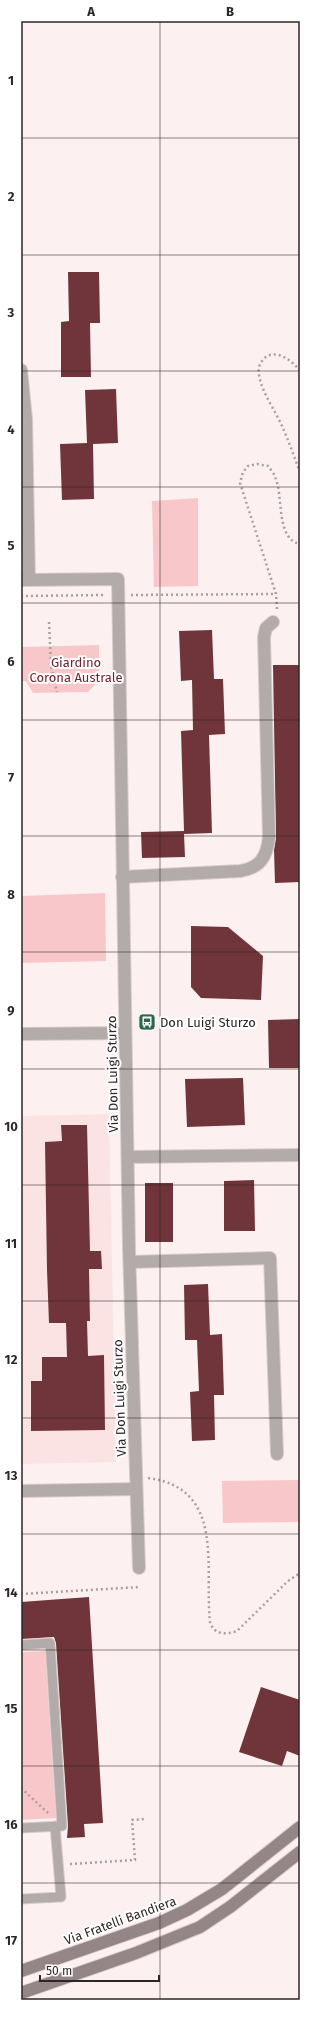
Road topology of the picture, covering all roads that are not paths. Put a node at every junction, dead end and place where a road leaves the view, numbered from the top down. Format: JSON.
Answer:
{"nodes":[{"id":1,"x":21,"y":370,"type":"edge"},
{"id":2,"x":25,"y":580,"type":"edge"},
{"id":3,"x":273,"y":622,"type":"road end"},
{"id":4,"x":122,"y":877,"type":"junction"},
{"id":5,"x":125,"y":1033,"type":"junction"},
{"id":6,"x":21,"y":1034,"type":"edge"},
{"id":7,"x":300,"y":1155,"type":"edge"},
{"id":8,"x":128,"y":1157,"type":"junction"},
{"id":9,"x":130,"y":1262,"type":"junction"},
{"id":10,"x":277,"y":1454,"type":"dead end"},
{"id":11,"x":136,"y":1483,"type":"junction"},
{"id":12,"x":21,"y":1491,"type":"edge"},
{"id":13,"x":139,"y":1568,"type":"dead end"},
{"id":14,"x":21,"y":1645,"type":"edge"},
{"id":15,"x":58,"y":1826,"type":"junction"},
{"id":16,"x":300,"y":1827,"type":"edge"},
{"id":17,"x":21,"y":1828,"type":"edge"},
{"id":18,"x":300,"y":1852,"type":"edge"},
{"id":19,"x":21,"y":1899,"type":"edge"},
{"id":20,"x":21,"y":1971,"type":"edge"},
{"id":21,"x":21,"y":1993,"type":"edge"}],
"edges":[{"from":1,"to":2,"type":"street"},
{"from":2,"to":4,"type":"street","name":"Via Don Luigi Sturzo"},
{"from":3,"to":4,"type":"street"},
{"from":4,"to":5,"type":"street","name":"Via Don Luigi Sturzo"},
{"from":5,"to":6,"type":"street"},
{"from":5,"to":8,"type":"street","name":"Via Don Luigi Sturzo"},
{"from":7,"to":8,"type":"street"},
{"from":8,"to":9,"type":"street","name":"Via Don Luigi Sturzo"},
{"from":9,"to":10,"type":"street"},
{"from":9,"to":11,"type":"street","name":"Via Don Luigi Sturzo"},
{"from":11,"to":12,"type":"street"},
{"from":11,"to":13,"type":"street","name":"Via Don Luigi Sturzo"},
{"from":14,"to":15,"type":"lane"},
{"from":15,"to":17,"type":"lane"},
{"from":15,"to":19,"type":"lane"},
{"from":16,"to":20,"type":"street","name":"Via Fratelli Bandiera"},
{"from":18,"to":21,"type":"street"}]}
